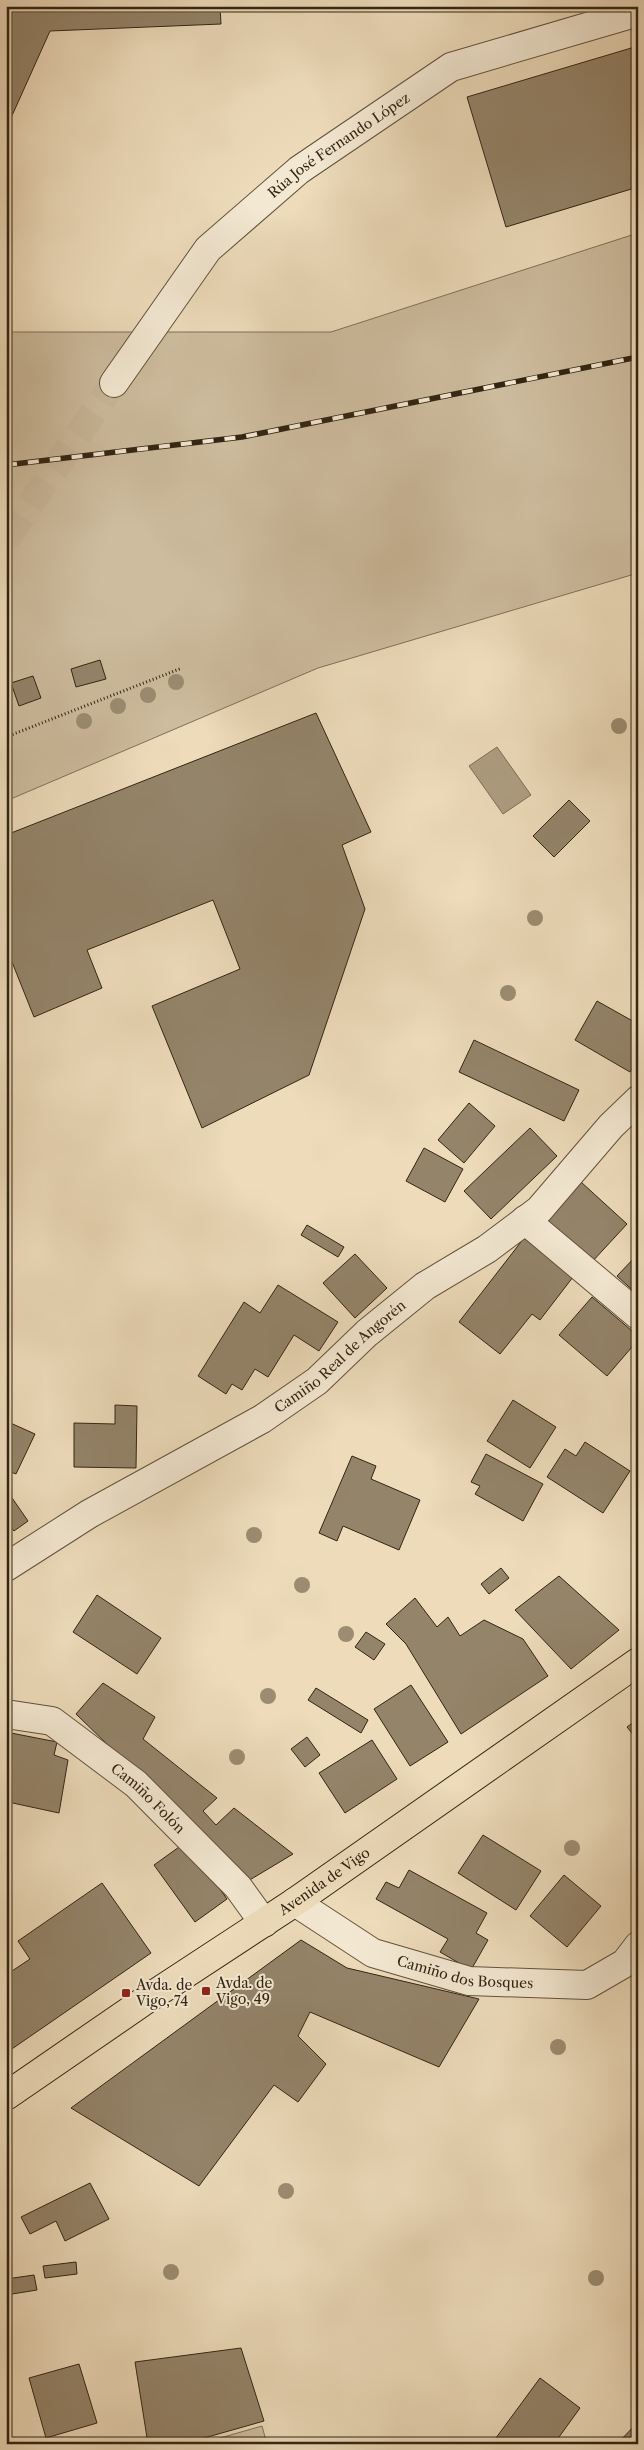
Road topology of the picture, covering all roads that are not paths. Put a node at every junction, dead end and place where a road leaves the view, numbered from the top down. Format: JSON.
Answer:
{"nodes":[{"id":1,"x":638,"y":12,"type":"edge"},
{"id":2,"x":114,"y":383,"type":"tunnel mouth"},
{"id":3,"x":638,"y":1100,"type":"edge"},
{"id":4,"x":525,"y":1220,"type":"junction"},
{"id":5,"x":638,"y":1315,"type":"edge"},
{"id":6,"x":6,"y":1567,"type":"edge"},
{"id":7,"x":638,"y":1662,"type":"edge"},
{"id":8,"x":6,"y":1714,"type":"edge"},
{"id":9,"x":295,"y":1902,"type":"junction"},
{"id":10,"x":264,"y":1923,"type":"junction"},
{"id":11,"x":638,"y":1946,"type":"edge"},
{"id":12,"x":6,"y":2096,"type":"edge"}],
"edges":[{"from":1,"to":2,"type":"street","name":"Rúa José Fernando López"},
{"from":3,"to":4,"type":"street","name":"Camiño Real de Angorén"},
{"from":4,"to":5,"type":"street"},
{"from":4,"to":6,"type":"street","name":"Camiño Real de Angorén"},
{"from":7,"to":9,"type":"main road","name":"Avenida de Vigo"},
{"from":8,"to":10,"type":"street","name":"Camiño Folón"},
{"from":9,"to":10,"type":"main road","name":"Avenida de Vigo"},
{"from":9,"to":11,"type":"street","name":"Camiño dos Bosques"},
{"from":10,"to":12,"type":"main road","name":"Avenida de Vigo"}]}
